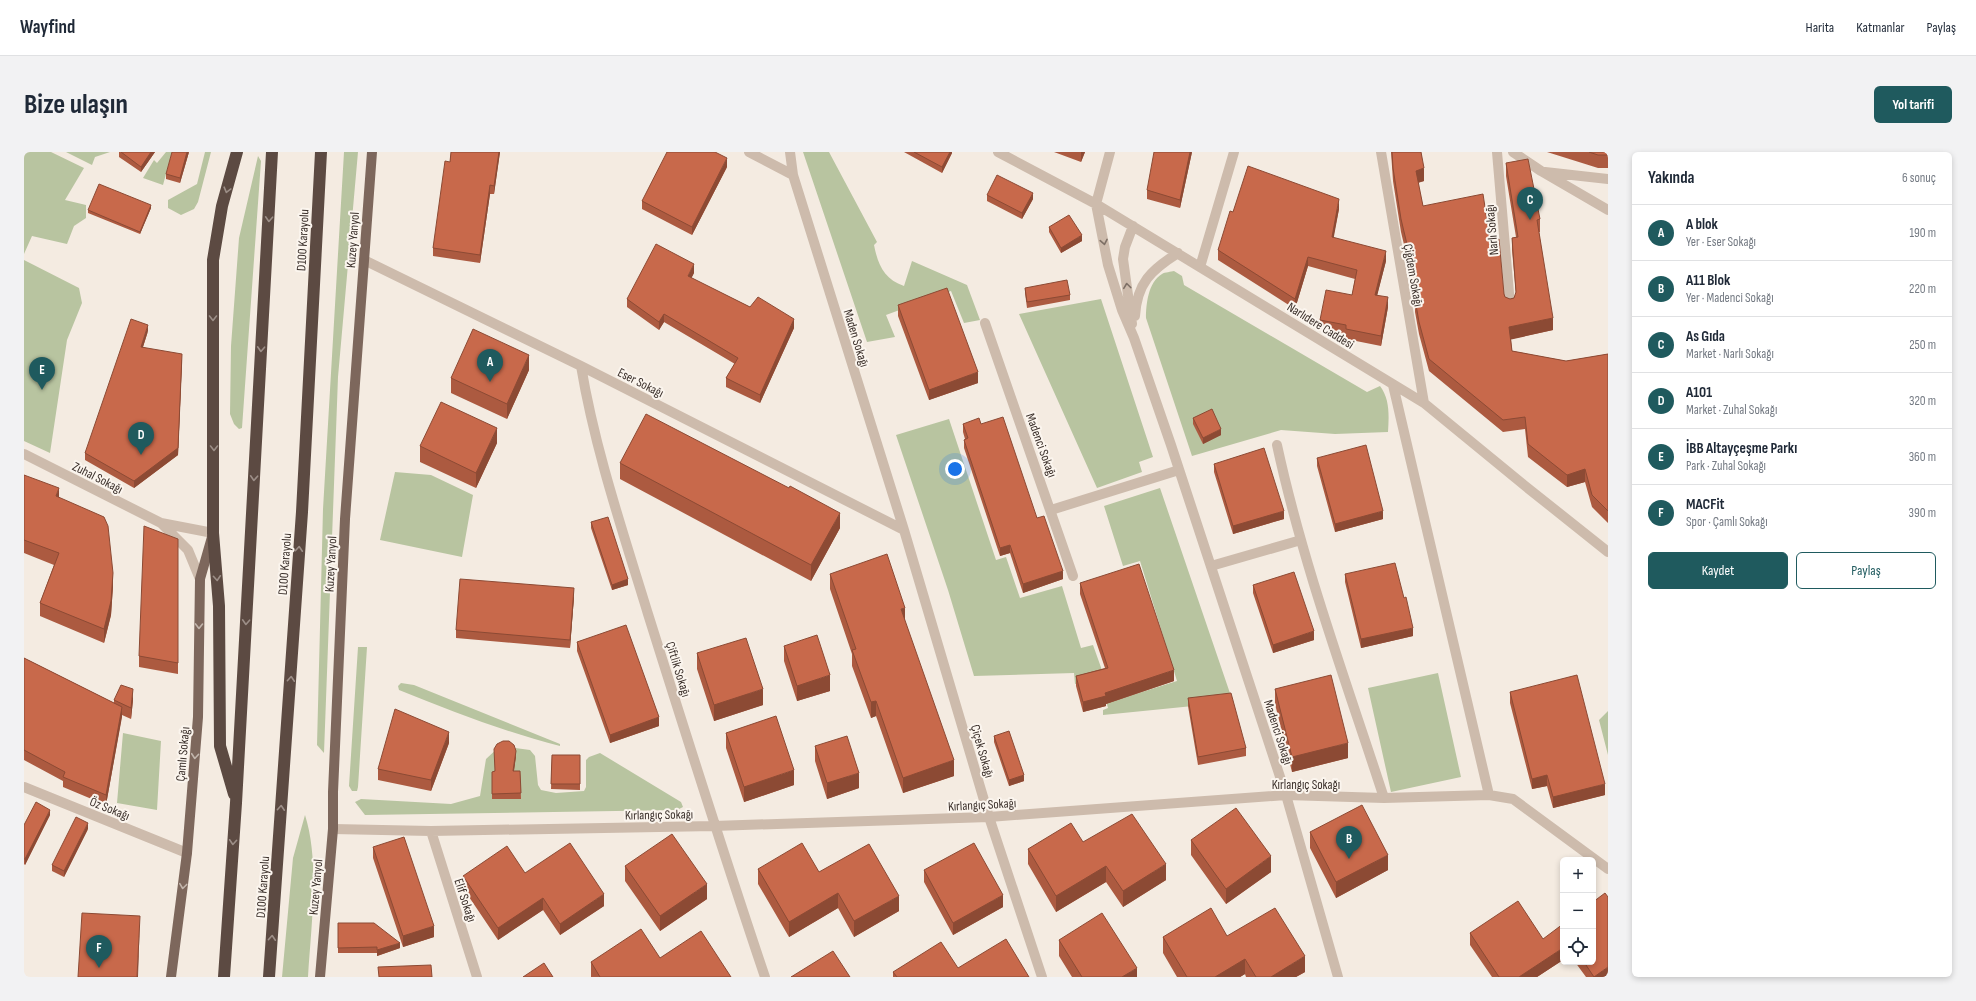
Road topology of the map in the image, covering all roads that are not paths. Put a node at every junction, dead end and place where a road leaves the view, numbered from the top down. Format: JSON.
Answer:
{"nodes":[{"id":1,"x":237,"y":152,"type":"edge"},
{"id":2,"x":272,"y":152,"type":"edge"},
{"id":3,"x":321,"y":152,"type":"edge"},
{"id":4,"x":372,"y":152,"type":"edge"},
{"id":5,"x":749,"y":152,"type":"edge"},
{"id":6,"x":790,"y":152,"type":"edge"},
{"id":7,"x":998,"y":152,"type":"edge"},
{"id":8,"x":1110,"y":152,"type":"edge"},
{"id":9,"x":1234,"y":152,"type":"edge"},
{"id":10,"x":1380,"y":152,"type":"edge"},
{"id":11,"x":1497,"y":152,"type":"edge"},
{"id":12,"x":1513,"y":152,"type":"edge"},
{"id":13,"x":1541,"y":172,"type":"junction"},
{"id":14,"x":793,"y":175,"type":"junction"},
{"id":15,"x":1608,"y":179,"type":"edge"},
{"id":16,"x":1096,"y":204,"type":"junction"},
{"id":17,"x":1608,"y":210,"type":"edge"},
{"id":18,"x":1133,"y":226,"type":"junction"},
{"id":19,"x":1178,"y":253,"type":"junction"},
{"id":20,"x":364,"y":260,"type":"junction"},
{"id":21,"x":1200,"y":267,"type":"junction"},
{"id":22,"x":1510,"y":306,"type":"edge"},
{"id":23,"x":985,"y":323,"type":"dead end"},
{"id":24,"x":1134,"y":338,"type":"junction"},
{"id":25,"x":581,"y":366,"type":"junction"},
{"id":26,"x":1393,"y":385,"type":"junction"},
{"id":27,"x":1424,"y":403,"type":"junction"},
{"id":28,"x":1277,"y":445,"type":"dead end"},
{"id":29,"x":24,"y":454,"type":"edge"},
{"id":30,"x":1179,"y":470,"type":"junction"},
{"id":31,"x":1051,"y":510,"type":"junction"},
{"id":32,"x":161,"y":523,"type":"junction"},
{"id":33,"x":904,"y":530,"type":"junction"},
{"id":34,"x":213,"y":534,"type":"junction"},
{"id":35,"x":1301,"y":540,"type":"junction"},
{"id":36,"x":1608,"y":552,"type":"edge"},
{"id":37,"x":1210,"y":566,"type":"junction"},
{"id":38,"x":1073,"y":576,"type":"dead end"},
{"id":39,"x":200,"y":579,"type":"junction"},
{"id":40,"x":24,"y":787,"type":"edge"},
{"id":41,"x":1286,"y":795,"type":"junction"},
{"id":42,"x":1489,"y":795,"type":"junction"},
{"id":43,"x":1384,"y":798,"type":"junction"},
{"id":44,"x":236,"y":803,"type":"junction"},
{"id":45,"x":989,"y":817,"type":"junction"},
{"id":46,"x":714,"y":826,"type":"junction"},
{"id":47,"x":333,"y":829,"type":"junction"},
{"id":48,"x":431,"y":831,"type":"junction"},
{"id":49,"x":187,"y":853,"type":"junction"},
{"id":50,"x":1608,"y":869,"type":"edge"},
{"id":51,"x":171,"y":977,"type":"edge"},
{"id":52,"x":224,"y":977,"type":"edge"},
{"id":53,"x":269,"y":977,"type":"edge"},
{"id":54,"x":320,"y":977,"type":"edge"},
{"id":55,"x":477,"y":977,"type":"edge"},
{"id":56,"x":765,"y":977,"type":"edge"},
{"id":57,"x":1042,"y":977,"type":"edge"},
{"id":58,"x":1338,"y":977,"type":"edge"}],
"edges":[{"from":1,"to":34,"type":"highway","one_way":true},
{"from":2,"to":44,"type":"highway","one_way":true},
{"from":53,"to":3,"type":"highway","name":"D100 Karayolu","one_way":true},
{"from":4,"to":20,"type":"main road","name":"Kuzey Yanyol"},
{"from":5,"to":14,"type":"street"},
{"from":6,"to":14,"type":"street","name":"Maden Sokağı"},
{"from":7,"to":16,"type":"street","name":"Narlıdere Caddesi"},
{"from":8,"to":16,"type":"street"},
{"from":9,"to":21,"type":"street"},
{"from":10,"to":27,"type":"street","name":"Çiğdem Sokağı"},
{"from":11,"to":22,"type":"street","name":"Narlı Sokağı"},
{"from":12,"to":13,"type":"street"},
{"from":13,"to":15,"type":"street"},
{"from":13,"to":17,"type":"street"},
{"from":14,"to":33,"type":"street","name":"Maden Sokağı"},
{"from":16,"to":18,"type":"street","name":"Narlıdere Caddesi"},
{"from":16,"to":24,"type":"street","one_way":true},
{"from":18,"to":19,"type":"street","name":"Narlıdere Caddesi"},
{"from":24,"to":18,"type":"street","one_way":true},
{"from":19,"to":21,"type":"street","name":"Narlıdere Caddesi"},
{"from":19,"to":24,"type":"street"},
{"from":20,"to":25,"type":"street","name":"Eser Sokağı"},
{"from":20,"to":47,"type":"main road","name":"Kuzey Yanyol"},
{"from":21,"to":26,"type":"street","name":"Narlıdere Caddesi"},
{"from":23,"to":31,"type":"street","name":"Madenci Sokağı"},
{"from":24,"to":30,"type":"street","name":"Madenci Sokağı"},
{"from":25,"to":33,"type":"street","name":"Eser Sokağı"},
{"from":25,"to":46,"type":"street","name":"Çiftlik Sokağı"},
{"from":26,"to":27,"type":"street","name":"Narlıdere Caddesi"},
{"from":26,"to":42,"type":"street"},
{"from":27,"to":36,"type":"street","name":"Narlıdere Caddesi"},
{"from":28,"to":35,"type":"street"},
{"from":29,"to":32,"type":"street","name":"Zuhal Sokağı"},
{"from":30,"to":31,"type":"street"},
{"from":30,"to":37,"type":"street","name":"Madenci Sokağı"},
{"from":31,"to":38,"type":"street","name":"Madenci Sokağı"},
{"from":32,"to":34,"type":"street","name":"Zuhal Sokağı"},
{"from":32,"to":39,"type":"street","name":"Zuhal Sokağı"},
{"from":33,"to":45,"type":"street","name":"Çiçek Sokağı"},
{"from":34,"to":39,"type":"main road","name":"Çamlı Sokağı"},
{"from":34,"to":44,"type":"highway","one_way":true},
{"from":35,"to":37,"type":"street"},
{"from":35,"to":43,"type":"street"},
{"from":37,"to":41,"type":"street","name":"Madenci Sokağı"},
{"from":39,"to":49,"type":"main road","name":"Çamlı Sokağı","one_way":true},
{"from":40,"to":49,"type":"street","name":"Öz Sokağı"},
{"from":41,"to":43,"type":"street","name":"Kırlangıç Sokağı"},
{"from":41,"to":45,"type":"street","name":"Kırlangıç Sokağı"},
{"from":41,"to":58,"type":"street","name":"Madenci Sokağı"},
{"from":42,"to":43,"type":"street","name":"Kırlangıç Sokağı"},
{"from":42,"to":50,"type":"street","name":"Kırlangıç Sokağı"},
{"from":44,"to":52,"type":"highway","one_way":true},
{"from":45,"to":46,"type":"street","name":"Kırlangıç Sokağı"},
{"from":45,"to":57,"type":"street","name":"Çiçek Sokağı"},
{"from":46,"to":48,"type":"street","name":"Kırlangıç Sokağı"},
{"from":46,"to":56,"type":"street","name":"Çiftlik Sokağı"},
{"from":47,"to":48,"type":"street","name":"Kırlangıç Sokağı"},
{"from":47,"to":54,"type":"main road","name":"Kuzey Yanyol"},
{"from":48,"to":55,"type":"street","name":"Elif Sokağı"},
{"from":49,"to":51,"type":"main road","name":"Çamlı Sokağı","one_way":true}]}
